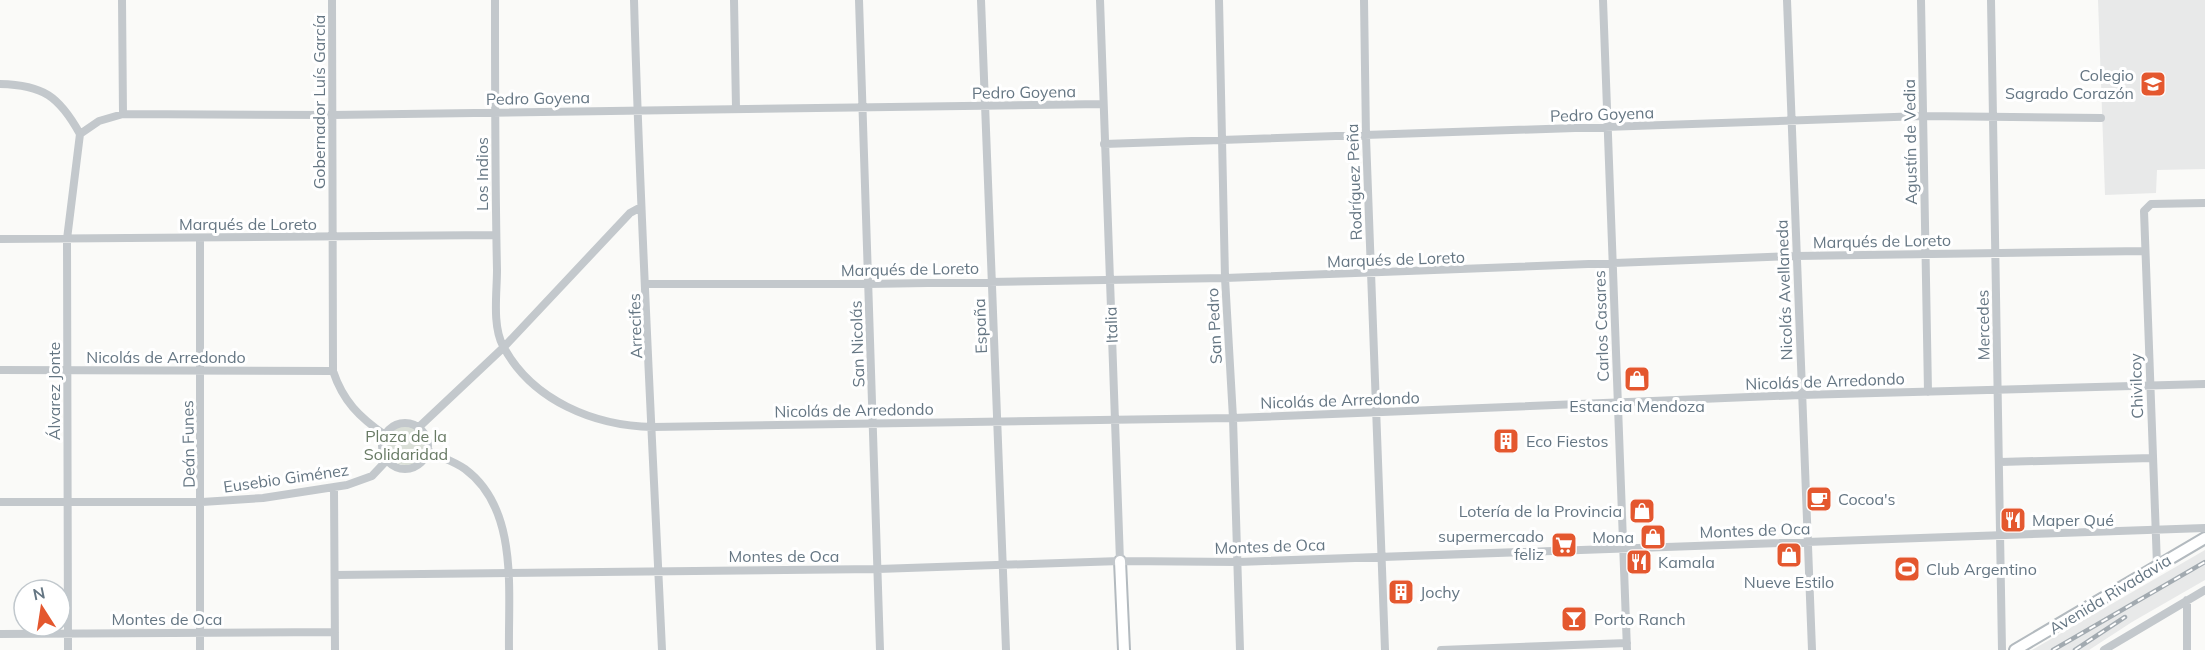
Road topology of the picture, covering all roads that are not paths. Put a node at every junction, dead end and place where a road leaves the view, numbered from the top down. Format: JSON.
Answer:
{"nodes":[{"id":1,"x":122,"y":0,"type":"edge"},
{"id":2,"x":332,"y":0,"type":"edge"},
{"id":3,"x":495,"y":0,"type":"edge"},
{"id":4,"x":634,"y":0,"type":"edge"},
{"id":5,"x":734,"y":0,"type":"edge"},
{"id":6,"x":859,"y":0,"type":"edge"},
{"id":7,"x":981,"y":0,"type":"edge"},
{"id":8,"x":1100,"y":0,"type":"edge"},
{"id":9,"x":1219,"y":0,"type":"edge"},
{"id":10,"x":1364,"y":0,"type":"edge"},
{"id":11,"x":1603,"y":0,"type":"edge"},
{"id":12,"x":1787,"y":0,"type":"edge"},
{"id":13,"x":1921,"y":0,"type":"edge"},
{"id":14,"x":1991,"y":0,"type":"edge"},
{"id":15,"x":0,"y":84,"type":"edge"},
{"id":16,"x":1103,"y":104,"type":"junction"},
{"id":17,"x":861,"y":106,"type":"junction"},
{"id":18,"x":986,"y":106,"type":"junction"},
{"id":19,"x":736,"y":108,"type":"junction"},
{"id":20,"x":638,"y":110,"type":"junction"},
{"id":21,"x":495,"y":112,"type":"junction"},
{"id":22,"x":123,"y":114,"type":"junction"},
{"id":23,"x":332,"y":115,"type":"junction"},
{"id":24,"x":1923,"y":116,"type":"junction"},
{"id":25,"x":1993,"y":117,"type":"junction"},
{"id":26,"x":2101,"y":118,"type":"dead end"},
{"id":27,"x":1791,"y":120,"type":"junction"},
{"id":28,"x":1607,"y":127,"type":"junction"},
{"id":29,"x":80,"y":134,"type":"junction"},
{"id":30,"x":1366,"y":137,"type":"junction"},
{"id":31,"x":1222,"y":142,"type":"junction"},
{"id":32,"x":1104,"y":144,"type":"junction"},
{"id":33,"x":2205,"y":203,"type":"edge"},
{"id":34,"x":641,"y":207,"type":"junction"},
{"id":35,"x":496,"y":235,"type":"junction"},
{"id":36,"x":200,"y":237,"type":"junction"},
{"id":37,"x":333,"y":237,"type":"junction"},
{"id":38,"x":0,"y":239,"type":"edge"},
{"id":39,"x":67,"y":239,"type":"junction"},
{"id":40,"x":2145,"y":251,"type":"junction"},
{"id":41,"x":1995,"y":253,"type":"junction"},
{"id":42,"x":1926,"y":254,"type":"junction"},
{"id":43,"x":1796,"y":256,"type":"junction"},
{"id":44,"x":1612,"y":264,"type":"junction"},
{"id":45,"x":1371,"y":273,"type":"junction"},
{"id":46,"x":1109,"y":278,"type":"junction"},
{"id":47,"x":1225,"y":278,"type":"junction"},
{"id":48,"x":992,"y":281,"type":"junction"},
{"id":49,"x":647,"y":284,"type":"junction"},
{"id":50,"x":868,"y":284,"type":"junction"},
{"id":51,"x":504,"y":347,"type":"junction"},
{"id":52,"x":0,"y":370,"type":"edge"},
{"id":53,"x":68,"y":370,"type":"junction"},
{"id":54,"x":201,"y":371,"type":"junction"},
{"id":55,"x":333,"y":371,"type":"junction"},
{"id":56,"x":2205,"y":384,"type":"edge"},
{"id":57,"x":2150,"y":386,"type":"junction"},
{"id":58,"x":1998,"y":390,"type":"junction"},
{"id":59,"x":1928,"y":392,"type":"junction"},
{"id":60,"x":1801,"y":395,"type":"junction"},
{"id":61,"x":1617,"y":402,"type":"junction"},
{"id":62,"x":1376,"y":413,"type":"junction"},
{"id":63,"x":1114,"y":418,"type":"junction"},
{"id":64,"x":1233,"y":418,"type":"junction"},
{"id":65,"x":998,"y":422,"type":"junction"},
{"id":66,"x":873,"y":423,"type":"junction"},
{"id":67,"x":419,"y":427,"type":"junction"},
{"id":68,"x":652,"y":427,"type":"junction"},
{"id":69,"x":385,"y":435,"type":"junction"},
{"id":70,"x":428,"y":451,"type":"junction"},
{"id":71,"x":2152,"y":458,"type":"junction"},
{"id":72,"x":387,"y":460,"type":"junction"},
{"id":73,"x":2000,"y":462,"type":"junction"},
{"id":74,"x":334,"y":488,"type":"junction"},
{"id":75,"x":0,"y":502,"type":"edge"},
{"id":76,"x":67,"y":502,"type":"junction"},
{"id":77,"x":202,"y":502,"type":"junction"},
{"id":78,"x":2205,"y":528,"type":"edge"},
{"id":79,"x":2155,"y":529,"type":"junction"},
{"id":80,"x":2000,"y":534,"type":"junction"},
{"id":81,"x":2205,"y":538,"type":"edge"},
{"id":82,"x":1806,"y":541,"type":"junction"},
{"id":83,"x":1622,"y":548,"type":"junction"},
{"id":84,"x":1382,"y":556,"type":"junction"},
{"id":85,"x":1120,"y":561,"type":"junction"},
{"id":86,"x":1238,"y":562,"type":"junction"},
{"id":87,"x":2157,"y":566,"type":"junction"},
{"id":88,"x":1002,"y":567,"type":"junction"},
{"id":89,"x":878,"y":569,"type":"junction"},
{"id":90,"x":658,"y":570,"type":"junction"},
{"id":91,"x":507,"y":572,"type":"junction"},
{"id":92,"x":335,"y":575,"type":"junction"},
{"id":93,"x":68,"y":578,"type":"edge"},
{"id":94,"x":2205,"y":590,"type":"edge"},
{"id":95,"x":2187,"y":600,"type":"junction"},
{"id":96,"x":72,"y":632,"type":"edge"},
{"id":97,"x":335,"y":632,"type":"junction"},
{"id":98,"x":200,"y":634,"type":"junction"},
{"id":99,"x":1627,"y":646,"type":"edge"},
{"id":100,"x":200,"y":650,"type":"edge"},
{"id":101,"x":335,"y":650,"type":"edge"},
{"id":102,"x":509,"y":650,"type":"edge"},
{"id":103,"x":662,"y":650,"type":"edge"},
{"id":104,"x":880,"y":650,"type":"edge"},
{"id":105,"x":1005,"y":650,"type":"edge"},
{"id":106,"x":1124,"y":650,"type":"edge"},
{"id":107,"x":1240,"y":650,"type":"edge"},
{"id":108,"x":1385,"y":650,"type":"edge"},
{"id":109,"x":1441,"y":650,"type":"edge"},
{"id":110,"x":1812,"y":650,"type":"edge"},
{"id":111,"x":2002,"y":650,"type":"edge"},
{"id":112,"x":2015,"y":650,"type":"edge"},
{"id":113,"x":2104,"y":650,"type":"edge"},
{"id":114,"x":2187,"y":650,"type":"edge"}],
"edges":[{"from":1,"to":22,"type":"street"},
{"from":2,"to":23,"type":"street","name":"Gobernador Luís García"},
{"from":3,"to":21,"type":"street","name":"Los Indios"},
{"from":4,"to":20,"type":"street","name":"Arrecifes"},
{"from":5,"to":19,"type":"street"},
{"from":6,"to":17,"type":"street","name":"San Nicolás"},
{"from":7,"to":18,"type":"street","name":"España"},
{"from":8,"to":16,"type":"street","name":"Italia"},
{"from":9,"to":31,"type":"street","name":"San Pedro"},
{"from":10,"to":30,"type":"street","name":"Rodríguez Peña"},
{"from":11,"to":28,"type":"street","name":"Carlos Casares"},
{"from":12,"to":27,"type":"street","name":"Nicolás Avellaneda"},
{"from":13,"to":24,"type":"street","name":"Agustín de Vedia"},
{"from":14,"to":25,"type":"street","name":"Mercedes"},
{"from":15,"to":29,"type":"street"},
{"from":16,"to":18,"type":"street","name":"Pedro Goyena"},
{"from":16,"to":32,"type":"street","name":"Italia"},
{"from":17,"to":18,"type":"street","name":"Pedro Goyena"},
{"from":17,"to":19,"type":"street","name":"Pedro Goyena"},
{"from":17,"to":50,"type":"street","name":"San Nicolás"},
{"from":18,"to":48,"type":"street","name":"España"},
{"from":19,"to":20,"type":"street","name":"Pedro Goyena"},
{"from":20,"to":21,"type":"street","name":"Pedro Goyena"},
{"from":20,"to":34,"type":"street","name":"Arrecifes"},
{"from":21,"to":23,"type":"street","name":"Pedro Goyena"},
{"from":21,"to":35,"type":"street","name":"Los Indios"},
{"from":22,"to":23,"type":"street","name":"Pedro Goyena"},
{"from":22,"to":29,"type":"street","name":"Pedro Goyena"},
{"from":23,"to":37,"type":"street","name":"Gobernador Luís García"},
{"from":24,"to":25,"type":"street","name":"Pedro Goyena"},
{"from":24,"to":27,"type":"street","name":"Pedro Goyena"},
{"from":24,"to":42,"type":"street","name":"Agustín de Vedia"},
{"from":25,"to":26,"type":"street","name":"Pedro Goyena"},
{"from":25,"to":41,"type":"street","name":"Mercedes"},
{"from":27,"to":28,"type":"street","name":"Pedro Goyena"},
{"from":27,"to":43,"type":"street","name":"Nicolás Avellaneda"},
{"from":28,"to":30,"type":"street","name":"Pedro Goyena"},
{"from":28,"to":44,"type":"street","name":"Carlos Casares"},
{"from":29,"to":39,"type":"street","name":"Álvarez Jonte"},
{"from":30,"to":31,"type":"street","name":"Pedro Goyena"},
{"from":30,"to":45,"type":"street","name":"Rodríguez Peña"},
{"from":31,"to":32,"type":"street","name":"Pedro Goyena"},
{"from":31,"to":47,"type":"street","name":"San Pedro"},
{"from":32,"to":46,"type":"street","name":"Italia"},
{"from":33,"to":40,"type":"street","name":"Chivilcoy"},
{"from":34,"to":49,"type":"street","name":"Arrecifes"},
{"from":34,"to":51,"type":"street"},
{"from":35,"to":37,"type":"street","name":"Marqués de Loreto"},
{"from":35,"to":51,"type":"street","name":"Los Indios"},
{"from":36,"to":37,"type":"street","name":"Marqués de Loreto"},
{"from":36,"to":39,"type":"street","name":"Marqués de Loreto"},
{"from":36,"to":54,"type":"street","name":"Deán Funes"},
{"from":37,"to":55,"type":"street","name":"Gobernador Luís García"},
{"from":38,"to":39,"type":"street","name":"Marqués de Loreto"},
{"from":39,"to":53,"type":"street","name":"Álvarez Jonte"},
{"from":40,"to":41,"type":"street","name":"Marqués de Loreto"},
{"from":40,"to":57,"type":"street","name":"Chivilcoy"},
{"from":41,"to":42,"type":"street","name":"Marqués de Loreto"},
{"from":41,"to":58,"type":"street","name":"Mercedes"},
{"from":42,"to":43,"type":"street","name":"Marqués de Loreto"},
{"from":42,"to":59,"type":"street","name":"Agustín de Vedia"},
{"from":43,"to":44,"type":"street","name":"Marqués de Loreto"},
{"from":43,"to":60,"type":"street","name":"Nicolás Avellaneda"},
{"from":44,"to":45,"type":"street","name":"Marqués de Loreto"},
{"from":44,"to":61,"type":"street","name":"Carlos Casares"},
{"from":45,"to":47,"type":"street","name":"Marqués de Loreto"},
{"from":45,"to":62,"type":"street","name":"Rodríguez Peña"},
{"from":46,"to":47,"type":"street","name":"Marqués de Loreto"},
{"from":46,"to":48,"type":"street","name":"Marqués de Loreto"},
{"from":46,"to":63,"type":"street","name":"Italia"},
{"from":47,"to":64,"type":"street","name":"San Pedro"},
{"from":48,"to":50,"type":"street","name":"Marqués de Loreto"},
{"from":48,"to":65,"type":"street","name":"España"},
{"from":49,"to":50,"type":"street","name":"Marqués de Loreto"},
{"from":49,"to":68,"type":"street","name":"Arrecifes"},
{"from":50,"to":66,"type":"street","name":"San Nicolás"},
{"from":51,"to":67,"type":"street"},
{"from":51,"to":68,"type":"street","name":"Nicolás de Arredondo"},
{"from":52,"to":53,"type":"street","name":"Nicolás de Arredondo"},
{"from":53,"to":54,"type":"street","name":"Nicolás de Arredondo"},
{"from":53,"to":76,"type":"street","name":"Álvarez Jonte"},
{"from":54,"to":55,"type":"street","name":"Nicolás de Arredondo"},
{"from":54,"to":77,"type":"street","name":"Deán Funes"},
{"from":55,"to":69,"type":"street","name":"Gobernador Luís García"},
{"from":56,"to":57,"type":"street","name":"Nicolás de Arredondo"},
{"from":57,"to":58,"type":"street","name":"Nicolás de Arredondo"},
{"from":57,"to":71,"type":"street","name":"Chivilcoy"},
{"from":58,"to":59,"type":"street","name":"Nicolás de Arredondo"},
{"from":58,"to":73,"type":"street","name":"Mercedes"},
{"from":59,"to":60,"type":"street","name":"Nicolás de Arredondo"},
{"from":60,"to":61,"type":"street","name":"Nicolás de Arredondo"},
{"from":60,"to":82,"type":"street","name":"Nicolás Avellaneda"},
{"from":61,"to":62,"type":"street","name":"Nicolás de Arredondo"},
{"from":61,"to":83,"type":"street","name":"Carlos Casares"},
{"from":62,"to":64,"type":"street","name":"Nicolás de Arredondo"},
{"from":62,"to":84,"type":"street","name":"Rodríguez Peña"},
{"from":63,"to":64,"type":"street","name":"Nicolás de Arredondo"},
{"from":63,"to":65,"type":"street","name":"Nicolás de Arredondo"},
{"from":63,"to":85,"type":"street","name":"Italia"},
{"from":64,"to":86,"type":"street","name":"San Pedro"},
{"from":65,"to":66,"type":"street","name":"Nicolás de Arredondo"},
{"from":65,"to":88,"type":"street","name":"España"},
{"from":66,"to":68,"type":"street","name":"Nicolás de Arredondo"},
{"from":66,"to":89,"type":"street","name":"San Nicolás"},
{"from":67,"to":69,"type":"street"},
{"from":67,"to":70,"type":"street"},
{"from":68,"to":90,"type":"street","name":"Arrecifes"},
{"from":69,"to":72,"type":"street"},
{"from":70,"to":72,"type":"street"},
{"from":70,"to":91,"type":"street"},
{"from":71,"to":73,"type":"street"},
{"from":71,"to":79,"type":"street","name":"Chivilcoy"},
{"from":72,"to":74,"type":"street","name":"Eusebio Giménez"},
{"from":73,"to":80,"type":"street","name":"Mercedes"},
{"from":74,"to":77,"type":"street","name":"Eusebio Giménez"},
{"from":74,"to":92,"type":"street"},
{"from":75,"to":76,"type":"street","name":"Eusebio Giménez"},
{"from":76,"to":77,"type":"street","name":"Eusebio Giménez"},
{"from":76,"to":93,"type":"street","name":"Álvarez Jonte"},
{"from":77,"to":98,"type":"street","name":"Deán Funes"},
{"from":78,"to":79,"type":"street","name":"Montes de Oca"},
{"from":79,"to":80,"type":"street","name":"Montes de Oca"},
{"from":79,"to":87,"type":"street","name":"Chivilcoy"},
{"from":80,"to":82,"type":"street","name":"Montes de Oca"},
{"from":80,"to":111,"type":"street","name":"Mercedes"},
{"from":81,"to":87,"type":"street","name":"Avenida Rivadavia"},
{"from":82,"to":83,"type":"street","name":"Montes de Oca"},
{"from":82,"to":110,"type":"street","name":"Nicolás Avellaneda"},
{"from":83,"to":84,"type":"street","name":"Montes de Oca"},
{"from":83,"to":99,"type":"street","name":"Carlos Casares"},
{"from":84,"to":86,"type":"street","name":"Montes de Oca"},
{"from":84,"to":108,"type":"street","name":"Rodríguez Peña"},
{"from":85,"to":86,"type":"street","name":"Montes de Oca"},
{"from":85,"to":88,"type":"street","name":"Montes de Oca"},
{"from":85,"to":106,"type":"street","name":"Italia"},
{"from":86,"to":107,"type":"street","name":"San Pedro"},
{"from":87,"to":112,"type":"street","name":"Avenida Rivadavia"},
{"from":88,"to":89,"type":"street","name":"Montes de Oca"},
{"from":88,"to":105,"type":"street","name":"España"},
{"from":89,"to":90,"type":"street","name":"Montes de Oca"},
{"from":89,"to":104,"type":"street","name":"San Nicolás"},
{"from":90,"to":91,"type":"street","name":"Montes de Oca"},
{"from":90,"to":103,"type":"street","name":"Arrecifes"},
{"from":91,"to":92,"type":"street","name":"Montes de Oca"},
{"from":91,"to":102,"type":"street"},
{"from":92,"to":97,"type":"street"},
{"from":94,"to":95,"type":"street"},
{"from":95,"to":113,"type":"street"},
{"from":95,"to":114,"type":"street"},
{"from":96,"to":98,"type":"street","name":"Montes de Oca"},
{"from":97,"to":98,"type":"street","name":"Montes de Oca"},
{"from":97,"to":101,"type":"street"},
{"from":98,"to":100,"type":"street","name":"Deán Funes"},
{"from":99,"to":109,"type":"street"}]}
